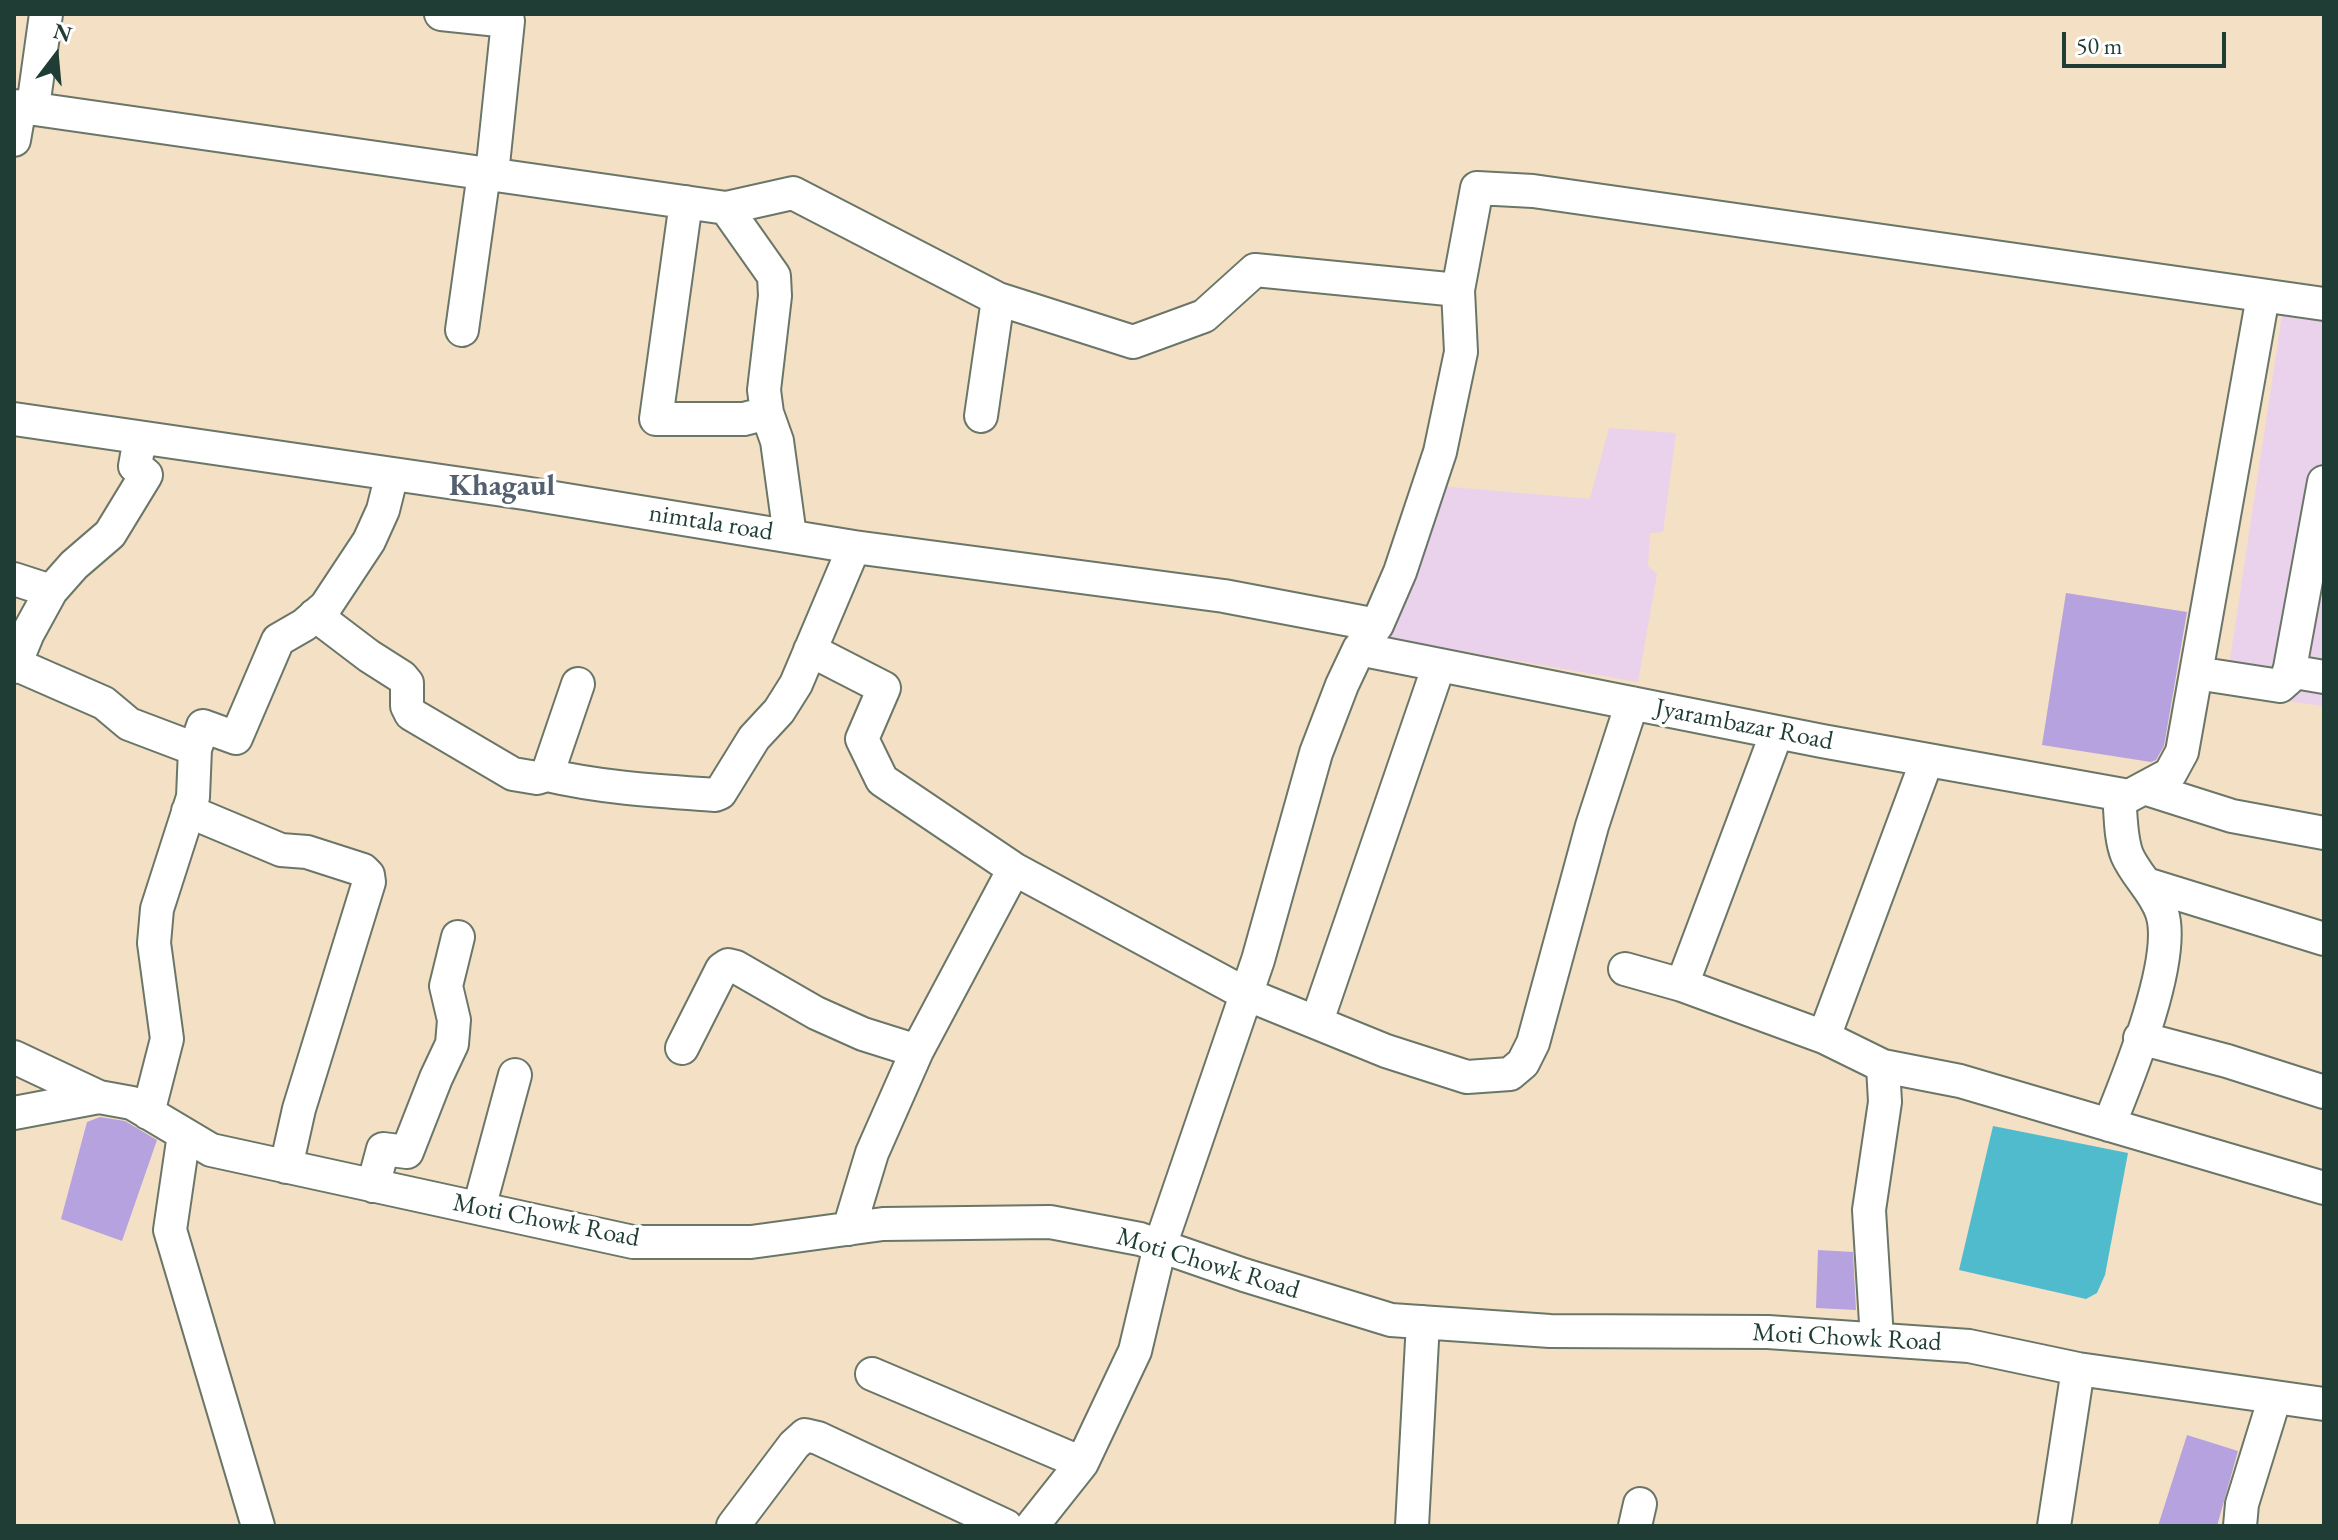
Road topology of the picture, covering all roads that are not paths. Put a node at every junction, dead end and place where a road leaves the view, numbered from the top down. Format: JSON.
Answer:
{"nodes":[{"id":1,"x":46,"y":14,"type":"edge"},
{"id":2,"x":441,"y":14,"type":"edge"},
{"id":3,"x":22,"y":106,"type":"edge"},
{"id":4,"x":14,"y":140,"type":"edge"},
{"id":5,"x":488,"y":173,"type":"junction"},
{"id":6,"x":686,"y":202,"type":"junction"},
{"id":7,"x":726,"y":208,"type":"junction"},
{"id":8,"x":1458,"y":290,"type":"junction"},
{"id":9,"x":2263,"y":296,"type":"junction"},
{"id":10,"x":998,"y":299,"type":"junction"},
{"id":11,"x":2324,"y":304,"type":"edge"},
{"id":12,"x":462,"y":330,"type":"dead end"},
{"id":13,"x":767,"y":413,"type":"junction"},
{"id":14,"x":981,"y":416,"type":"dead end"},
{"id":15,"x":14,"y":419,"type":"edge"},
{"id":16,"x":140,"y":438,"type":"junction"},
{"id":17,"x":392,"y":474,"type":"junction"},
{"id":18,"x":2324,"y":482,"type":"edge"},
{"id":19,"x":790,"y":536,"type":"junction"},
{"id":20,"x":854,"y":547,"type":"junction"},
{"id":21,"x":14,"y":579,"type":"edge"},
{"id":22,"x":51,"y":591,"type":"junction"},
{"id":23,"x":315,"y":615,"type":"junction"},
{"id":24,"x":1368,"y":637,"type":"junction"},
{"id":25,"x":810,"y":650,"type":"junction"},
{"id":26,"x":1439,"y":665,"type":"junction"},
{"id":27,"x":15,"y":666,"type":"edge"},
{"id":28,"x":2289,"y":671,"type":"junction"},
{"id":29,"x":2196,"y":673,"type":"junction"},
{"id":30,"x":2324,"y":677,"type":"edge"},
{"id":31,"x":578,"y":684,"type":"dead end"},
{"id":32,"x":1632,"y":703,"type":"junction"},
{"id":33,"x":1777,"y":732,"type":"junction"},
{"id":34,"x":195,"y":749,"type":"junction"},
{"id":35,"x":1927,"y":760,"type":"junction"},
{"id":36,"x":547,"y":775,"type":"junction"},
{"id":37,"x":2131,"y":793,"type":"junction"},
{"id":38,"x":188,"y":811,"type":"junction"},
{"id":39,"x":2324,"y":833,"type":"edge"},
{"id":40,"x":1014,"y":869,"type":"junction"},
{"id":41,"x":2146,"y":884,"type":"junction"},
{"id":42,"x":458,"y":937,"type":"dead end"},
{"id":43,"x":2324,"y":939,"type":"edge"},
{"id":44,"x":1625,"y":969,"type":"dead end"},
{"id":45,"x":1682,"y":985,"type":"junction"},
{"id":46,"x":1246,"y":994,"type":"junction"},
{"id":47,"x":1317,"y":1021,"type":"junction"},
{"id":48,"x":1824,"y":1037,"type":"junction"},
{"id":49,"x":2140,"y":1038,"type":"junction"},
{"id":50,"x":682,"y":1048,"type":"dead end"},
{"id":51,"x":917,"y":1051,"type":"junction"},
{"id":52,"x":14,"y":1057,"type":"edge"},
{"id":53,"x":1883,"y":1066,"type":"junction"},
{"id":54,"x":515,"y":1075,"type":"dead end"},
{"id":55,"x":2324,"y":1092,"type":"edge"},
{"id":56,"x":99,"y":1097,"type":"junction"},
{"id":57,"x":14,"y":1113,"type":"edge"},
{"id":58,"x":148,"y":1113,"type":"junction"},
{"id":59,"x":2109,"y":1125,"type":"junction"},
{"id":60,"x":184,"y":1134,"type":"junction"},
{"id":61,"x":286,"y":1167,"type":"junction"},
{"id":62,"x":373,"y":1186,"type":"junction"},
{"id":63,"x":2324,"y":1188,"type":"edge"},
{"id":64,"x":479,"y":1208,"type":"junction"},
{"id":65,"x":849,"y":1229,"type":"junction"},
{"id":66,"x":1160,"y":1246,"type":"junction"},
{"id":67,"x":1423,"y":1322,"type":"junction"},
{"id":68,"x":1877,"y":1339,"type":"junction"},
{"id":69,"x":2078,"y":1369,"type":"junction"},
{"id":70,"x":872,"y":1374,"type":"dead end"},
{"id":71,"x":2275,"y":1397,"type":"junction"},
{"id":72,"x":2324,"y":1404,"type":"edge"},
{"id":73,"x":1082,"y":1463,"type":"junction"},
{"id":74,"x":258,"y":1526,"type":"edge"},
{"id":75,"x":733,"y":1526,"type":"edge"},
{"id":76,"x":1006,"y":1526,"type":"edge"},
{"id":77,"x":1032,"y":1526,"type":"edge"},
{"id":78,"x":1412,"y":1526,"type":"edge"},
{"id":79,"x":2054,"y":1526,"type":"edge"},
{"id":80,"x":2240,"y":1526,"type":"edge"}],
"edges":[{"from":1,"to":3,"type":"street"},
{"from":2,"to":5,"type":"street"},
{"from":3,"to":4,"type":"street"},
{"from":3,"to":5,"type":"street"},
{"from":5,"to":6,"type":"street"},
{"from":5,"to":12,"type":"street"},
{"from":6,"to":7,"type":"street"},
{"from":6,"to":13,"type":"street"},
{"from":7,"to":10,"type":"street"},
{"from":7,"to":13,"type":"street"},
{"from":8,"to":9,"type":"street"},
{"from":8,"to":10,"type":"street"},
{"from":8,"to":24,"type":"street"},
{"from":9,"to":11,"type":"street"},
{"from":9,"to":29,"type":"street"},
{"from":10,"to":14,"type":"street"},
{"from":13,"to":19,"type":"street"},
{"from":15,"to":16,"type":"street","name":"nimtala road"},
{"from":16,"to":17,"type":"street","name":"nimtala road"},
{"from":16,"to":22,"type":"street"},
{"from":17,"to":19,"type":"street","name":"nimtala road"},
{"from":17,"to":23,"type":"street"},
{"from":18,"to":28,"type":"street"},
{"from":19,"to":20,"type":"street","name":"nimtala road"},
{"from":20,"to":24,"type":"street","name":"nimtala road"},
{"from":20,"to":25,"type":"street"},
{"from":21,"to":22,"type":"street"},
{"from":22,"to":27,"type":"street"},
{"from":23,"to":34,"type":"street"},
{"from":23,"to":36,"type":"street"},
{"from":24,"to":26,"type":"street","name":"Jyarambazar Road"},
{"from":24,"to":46,"type":"street"},
{"from":25,"to":36,"type":"street"},
{"from":25,"to":40,"type":"street"},
{"from":26,"to":32,"type":"street","name":"Jyarambazar Road"},
{"from":26,"to":47,"type":"street"},
{"from":27,"to":34,"type":"street"},
{"from":28,"to":29,"type":"street"},
{"from":28,"to":30,"type":"street"},
{"from":29,"to":37,"type":"street"},
{"from":31,"to":36,"type":"street"},
{"from":32,"to":33,"type":"street","name":"Jyarambazar Road"},
{"from":32,"to":47,"type":"street"},
{"from":33,"to":35,"type":"street","name":"Jyarambazar Road"},
{"from":33,"to":45,"type":"street"},
{"from":34,"to":38,"type":"street"},
{"from":35,"to":37,"type":"street","name":"Jyarambazar Road"},
{"from":35,"to":48,"type":"street"},
{"from":37,"to":39,"type":"street","name":"Jyarambazar Road"},
{"from":37,"to":41,"type":"street"},
{"from":38,"to":58,"type":"street"},
{"from":38,"to":61,"type":"street"},
{"from":40,"to":46,"type":"street"},
{"from":40,"to":51,"type":"street"},
{"from":41,"to":43,"type":"street"},
{"from":41,"to":49,"type":"street"},
{"from":42,"to":62,"type":"street"},
{"from":44,"to":45,"type":"street"},
{"from":45,"to":48,"type":"street"},
{"from":46,"to":47,"type":"street"},
{"from":46,"to":66,"type":"street"},
{"from":48,"to":53,"type":"street"},
{"from":49,"to":55,"type":"street"},
{"from":49,"to":59,"type":"street"},
{"from":50,"to":51,"type":"street"},
{"from":51,"to":65,"type":"street"},
{"from":52,"to":56,"type":"street"},
{"from":53,"to":59,"type":"street"},
{"from":53,"to":68,"type":"street"},
{"from":54,"to":64,"type":"street"},
{"from":56,"to":57,"type":"street","name":"Moti Chowk Road"},
{"from":56,"to":58,"type":"street","name":"Moti Chowk Road"},
{"from":58,"to":60,"type":"street","name":"Moti Chowk Road"},
{"from":59,"to":63,"type":"street"},
{"from":60,"to":61,"type":"street","name":"Moti Chowk Road"},
{"from":60,"to":74,"type":"street"},
{"from":61,"to":62,"type":"street","name":"Moti Chowk Road"},
{"from":62,"to":64,"type":"street","name":"Moti Chowk Road"},
{"from":64,"to":65,"type":"street","name":"Moti Chowk Road"},
{"from":65,"to":66,"type":"street","name":"Moti Chowk Road"},
{"from":66,"to":67,"type":"street","name":"Moti Chowk Road"},
{"from":66,"to":73,"type":"street"},
{"from":67,"to":68,"type":"street","name":"Moti Chowk Road"},
{"from":67,"to":78,"type":"street"},
{"from":68,"to":69,"type":"street","name":"Moti Chowk Road"},
{"from":69,"to":71,"type":"street","name":"Moti Chowk Road"},
{"from":69,"to":79,"type":"street"},
{"from":70,"to":73,"type":"street"},
{"from":71,"to":72,"type":"street","name":"Moti Chowk Road"},
{"from":71,"to":80,"type":"street"},
{"from":73,"to":77,"type":"street"},
{"from":75,"to":76,"type":"street"}]}
